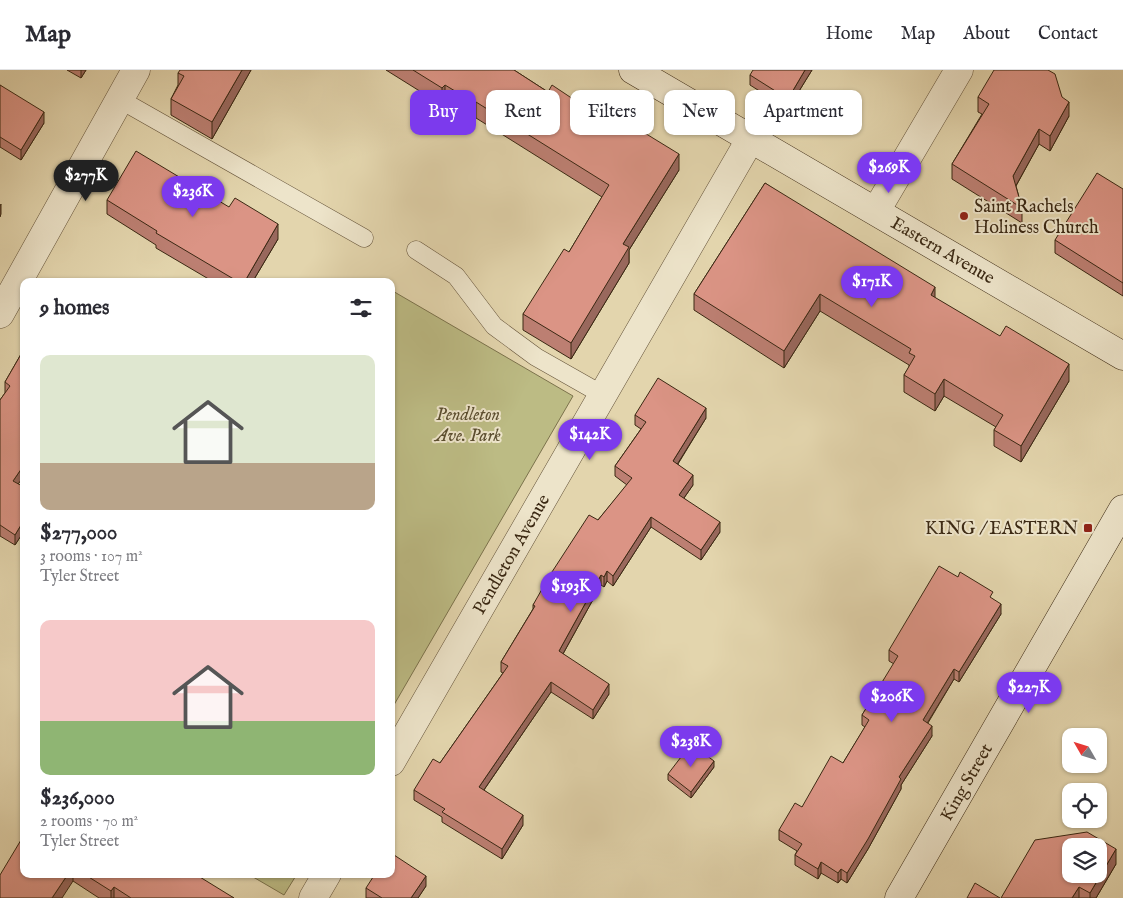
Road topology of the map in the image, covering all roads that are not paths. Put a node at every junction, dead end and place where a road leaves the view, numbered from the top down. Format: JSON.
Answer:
{"nodes":[{"id":1,"x":136,"y":70,"type":"edge"},
{"id":2,"x":633,"y":70,"type":"edge"},
{"id":3,"x":958,"y":70,"type":"edge"},
{"id":4,"x":119,"y":99,"type":"junction"},
{"id":5,"x":751,"y":138,"type":"junction"},
{"id":6,"x":876,"y":211,"type":"junction"},
{"id":7,"x":364,"y":238,"type":"dead end"},
{"id":8,"x":416,"y":250,"type":"dead end"},
{"id":9,"x":0,"y":314,"type":"edge"},
{"id":10,"x":1123,"y":356,"type":"edge"},
{"id":11,"x":603,"y":395,"type":"junction"},
{"id":12,"x":1123,"y":509,"type":"edge"},
{"id":13,"x":395,"y":755,"type":"edge"},
{"id":14,"x":324,"y":878,"type":"edge"},
{"id":15,"x":312,"y":898,"type":"edge"},
{"id":16,"x":899,"y":898,"type":"edge"}],
"edges":[{"from":1,"to":4,"type":"street"},
{"from":2,"to":5,"type":"street","name":"Eastern Avenue"},
{"from":3,"to":6,"type":"street"},
{"from":4,"to":7,"type":"lane"},
{"from":4,"to":9,"type":"street"},
{"from":5,"to":6,"type":"street","name":"Eastern Avenue"},
{"from":5,"to":11,"type":"street","name":"Pendleton Avenue"},
{"from":6,"to":10,"type":"street","name":"Eastern Avenue"},
{"from":8,"to":11,"type":"lane"},
{"from":11,"to":13,"type":"street","name":"Pendleton Avenue"},
{"from":12,"to":16,"type":"street","name":"King Street"},
{"from":14,"to":15,"type":"street"}]}
